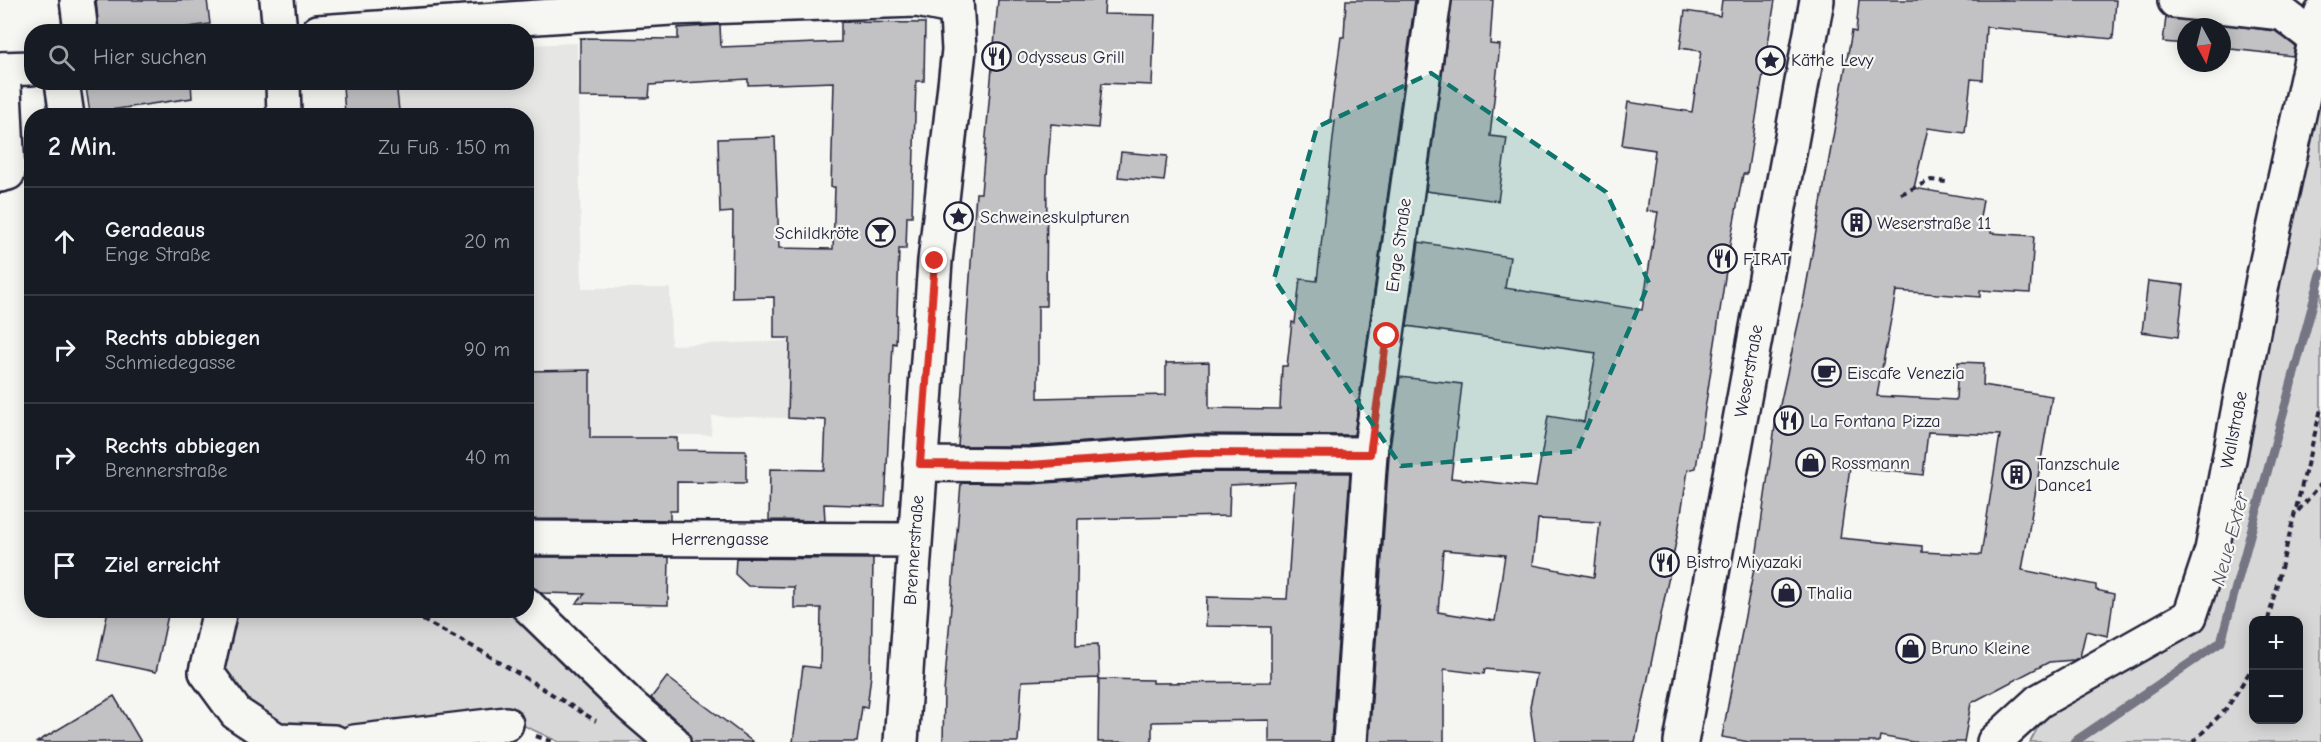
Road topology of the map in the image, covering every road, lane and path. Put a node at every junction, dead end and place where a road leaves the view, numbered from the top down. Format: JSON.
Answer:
{"nodes":[{"id":1,"x":77,"y":0,"type":"edge"},
{"id":2,"x":277,"y":0,"type":"edge"},
{"id":3,"x":1434,"y":0,"type":"edge"},
{"id":4,"x":1817,"y":0,"type":"edge"},
{"id":5,"x":2175,"y":1,"type":"edge"},
{"id":6,"x":956,"y":4,"type":"edge"},
{"id":7,"x":375,"y":13,"type":"edge"},
{"id":8,"x":80,"y":24,"type":"edge"},
{"id":9,"x":279,"y":24,"type":"edge"},
{"id":10,"x":342,"y":24,"type":"edge"},
{"id":11,"x":2318,"y":27,"type":"edge"},
{"id":12,"x":12,"y":68,"type":"edge"},
{"id":13,"x":63,"y":90,"type":"edge"},
{"id":14,"x":283,"y":90,"type":"edge"},
{"id":15,"x":66,"y":108,"type":"edge"},
{"id":16,"x":284,"y":108,"type":"edge"},
{"id":17,"x":0,"y":175,"type":"edge"},
{"id":18,"x":1946,"y":182,"type":"dead end"},
{"id":19,"x":1901,"y":194,"type":"dead end"},
{"id":20,"x":2321,"y":409,"type":"edge"},
{"id":21,"x":1370,"y":454,"type":"junction"},
{"id":22,"x":920,"y":464,"type":"junction"},
{"id":23,"x":2321,"y":484,"type":"edge"},
{"id":24,"x":2296,"y":513,"type":"junction"},
{"id":25,"x":534,"y":538,"type":"edge"},
{"id":26,"x":914,"y":540,"type":"junction"},
{"id":27,"x":534,"y":612,"type":"edge"},
{"id":28,"x":2269,"y":616,"type":"edge"},
{"id":29,"x":218,"y":618,"type":"edge"},
{"id":30,"x":419,"y":618,"type":"edge"},
{"id":31,"x":2250,"y":670,"type":"edge"},
{"id":32,"x":600,"y":723,"type":"dead end"},
{"id":33,"x":506,"y":724,"type":"dead end"},
{"id":34,"x":334,"y":742,"type":"edge"},
{"id":35,"x":354,"y":742,"type":"edge"},
{"id":36,"x":673,"y":742,"type":"edge"},
{"id":37,"x":901,"y":742,"type":"edge"},
{"id":38,"x":1350,"y":742,"type":"edge"},
{"id":39,"x":1681,"y":742,"type":"edge"},
{"id":40,"x":1994,"y":742,"type":"edge"},
{"id":41,"x":2193,"y":742,"type":"edge"}],
"edges":[{"from":1,"to":8,"type":"street"},
{"from":2,"to":9,"type":"street"},
{"from":3,"to":21,"type":"street","name":"Enge Straße"},
{"from":4,"to":39,"type":"street","name":"Weserstraße"},
{"from":5,"to":11,"type":"street"},
{"from":6,"to":7,"type":"street"},
{"from":6,"to":22,"type":"street","name":"Brennerstraße"},
{"from":7,"to":10,"type":"street"},
{"from":11,"to":40,"type":"street","name":"Wallstraße"},
{"from":12,"to":17,"type":"street"},
{"from":13,"to":15,"type":"street"},
{"from":14,"to":16,"type":"street"},
{"from":18,"to":19,"type":"path"},
{"from":20,"to":24,"type":"path"},
{"from":21,"to":22,"type":"street"},
{"from":21,"to":38,"type":"street","name":"Enge Straße"},
{"from":22,"to":26,"type":"street","name":"Brennerstraße"},
{"from":23,"to":24,"type":"path"},
{"from":24,"to":28,"type":"path"},
{"from":25,"to":26,"type":"street","name":"Herrengasse"},
{"from":26,"to":37,"type":"street","name":"Brennerstraße"},
{"from":27,"to":36,"type":"street"},
{"from":29,"to":34,"type":"street"},
{"from":30,"to":32,"type":"path"},
{"from":31,"to":41,"type":"path"},
{"from":33,"to":35,"type":"street"}]}
